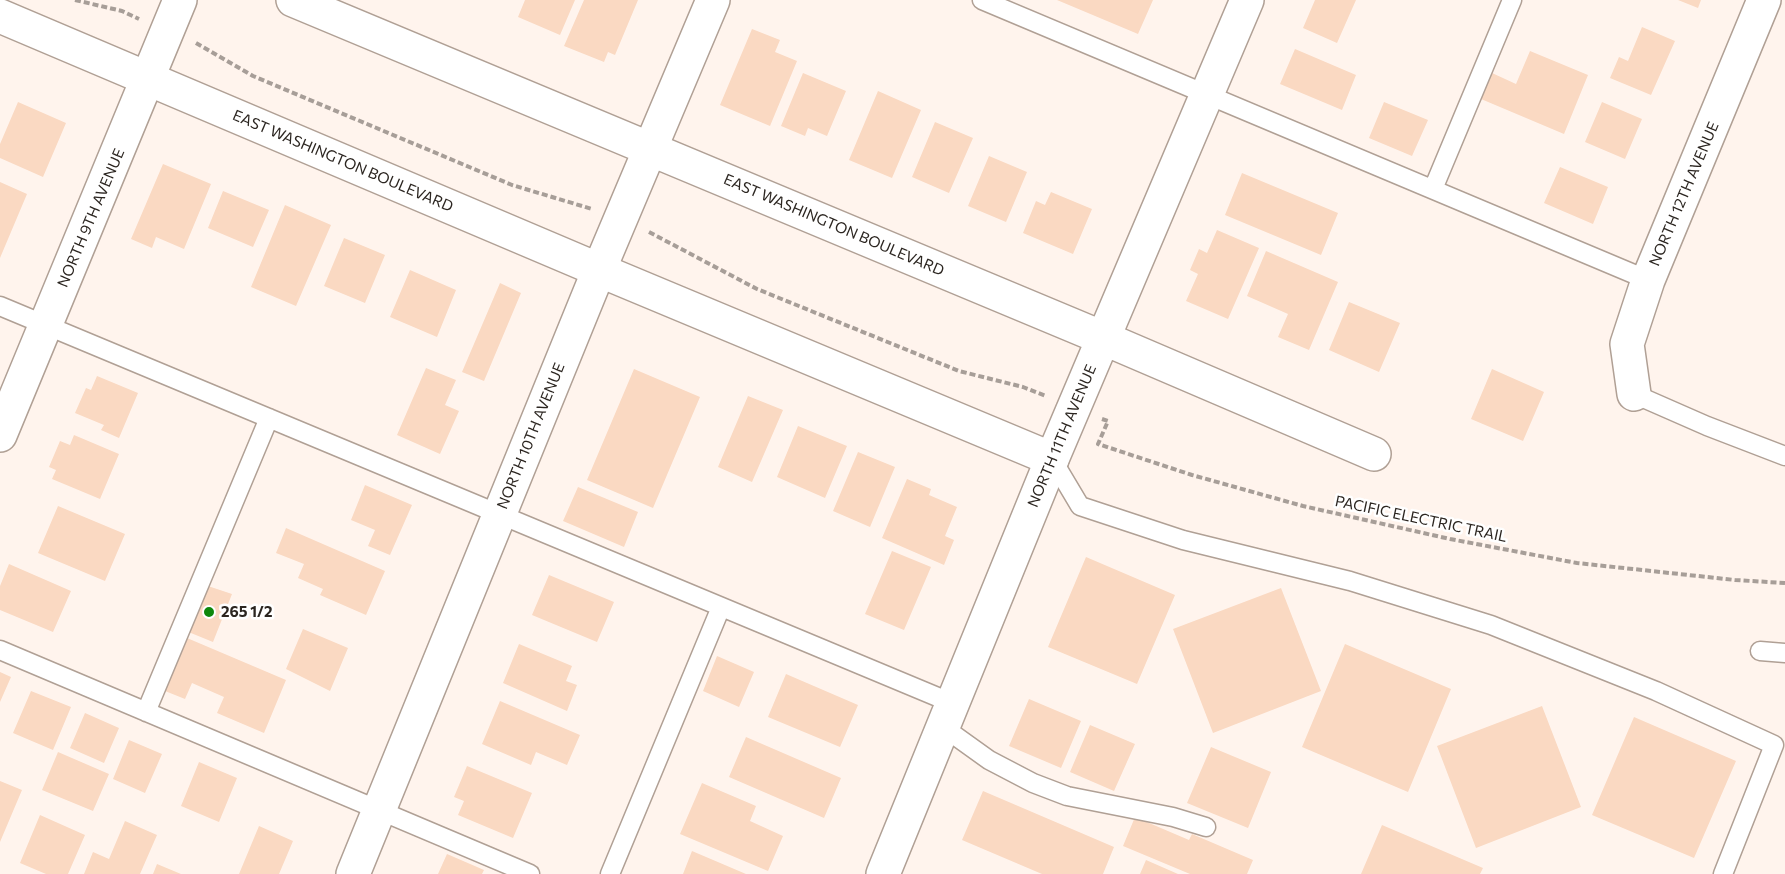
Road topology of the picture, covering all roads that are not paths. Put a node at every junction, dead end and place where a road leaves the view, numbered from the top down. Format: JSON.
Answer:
{"nodes":[{"id":1,"x":180,"y":0,"type":"edge"},
{"id":2,"x":293,"y":0,"type":"edge"},
{"id":3,"x":713,"y":0,"type":"edge"},
{"id":4,"x":982,"y":0,"type":"edge"},
{"id":5,"x":1247,"y":0,"type":"edge"},
{"id":6,"x":1512,"y":0,"type":"edge"},
{"id":7,"x":1764,"y":0,"type":"edge"},
{"id":8,"x":0,"y":16,"type":"edge"},
{"id":9,"x":149,"y":78,"type":"junction"},
{"id":10,"x":1208,"y":93,"type":"junction"},
{"id":11,"x":650,"y":148,"type":"junction"},
{"id":12,"x":1433,"y":189,"type":"junction"},
{"id":13,"x":599,"y":270,"type":"junction"},
{"id":14,"x":1648,"y":280,"type":"junction"},
{"id":15,"x":0,"y":306,"type":"edge"},
{"id":16,"x":46,"y":325,"type":"junction"},
{"id":17,"x":1103,"y":338,"type":"junction"},
{"id":18,"x":1634,"y":394,"type":"joint"},
{"id":19,"x":269,"y":418,"type":"junction"},
{"id":20,"x":0,"y":435,"type":"edge"},
{"id":21,"x":1374,"y":454,"type":"dead end"},
{"id":22,"x":1785,"y":456,"type":"edge"},
{"id":23,"x":1052,"y":459,"type":"junction"},
{"id":24,"x":500,"y":515,"type":"junction"},
{"id":25,"x":721,"y":607,"type":"junction"},
{"id":26,"x":0,"y":650,"type":"edge"},
{"id":27,"x":1760,"y":651,"type":"dead end"},
{"id":28,"x":1785,"y":653,"type":"edge"},
{"id":29,"x":146,"y":712,"type":"junction"},
{"id":30,"x":948,"y":715,"type":"junction"},
{"id":31,"x":379,"y":811,"type":"junction"},
{"id":32,"x":1206,"y":827,"type":"dead end"},
{"id":33,"x":353,"y":874,"type":"edge"},
{"id":34,"x":530,"y":874,"type":"edge"},
{"id":35,"x":610,"y":874,"type":"edge"},
{"id":36,"x":883,"y":874,"type":"edge"},
{"id":37,"x":1723,"y":874,"type":"edge"}],
"edges":[{"from":1,"to":9,"type":"street","name":"NORTH 9TH AVENUE"},
{"from":2,"to":11,"type":"street","name":"EAST WASHINGTON BOULEVARD"},
{"from":3,"to":11,"type":"street","name":"NORTH 10TH AVENUE"},
{"from":4,"to":10,"type":"lane"},
{"from":5,"to":10,"type":"street","name":"NORTH 11TH AVENUE"},
{"from":6,"to":12,"type":"lane"},
{"from":7,"to":14,"type":"street","name":"NORTH 12TH AVENUE"},
{"from":8,"to":9,"type":"street","name":"EAST WASHINGTON BOULEVARD"},
{"from":9,"to":13,"type":"street","name":"EAST WASHINGTON BOULEVARD"},
{"from":9,"to":16,"type":"street","name":"NORTH 9TH AVENUE"},
{"from":10,"to":12,"type":"lane"},
{"from":10,"to":17,"type":"street","name":"NORTH 11TH AVENUE"},
{"from":11,"to":13,"type":"street","name":"NORTH 10TH AVENUE"},
{"from":11,"to":17,"type":"street","name":"EAST WASHINGTON BOULEVARD"},
{"from":12,"to":14,"type":"lane"},
{"from":13,"to":23,"type":"street","name":"EAST WASHINGTON BOULEVARD"},
{"from":13,"to":24,"type":"street","name":"NORTH 10TH AVENUE"},
{"from":14,"to":18,"type":"street","name":"NORTH 12TH AVENUE"},
{"from":15,"to":16,"type":"lane"},
{"from":16,"to":19,"type":"lane"},
{"from":16,"to":20,"type":"street","name":"NORTH 9TH AVENUE"},
{"from":17,"to":21,"type":"street","name":"EAST WASHINGTON BOULEVARD"},
{"from":17,"to":23,"type":"street","name":"NORTH 11TH AVENUE"},
{"from":18,"to":22,"type":"lane"},
{"from":19,"to":24,"type":"lane"},
{"from":19,"to":29,"type":"lane"},
{"from":23,"to":30,"type":"street","name":"NORTH 11TH AVENUE"},
{"from":23,"to":37,"type":"lane"},
{"from":24,"to":25,"type":"lane"},
{"from":24,"to":31,"type":"street","name":"NORTH 10TH AVENUE"},
{"from":25,"to":30,"type":"lane"},
{"from":25,"to":35,"type":"lane"},
{"from":26,"to":29,"type":"lane"},
{"from":27,"to":28,"type":"lane"},
{"from":29,"to":31,"type":"lane"},
{"from":30,"to":32,"type":"lane"},
{"from":30,"to":36,"type":"street","name":"NORTH 11TH AVENUE"},
{"from":31,"to":33,"type":"street","name":"NORTH 10TH AVENUE"},
{"from":31,"to":34,"type":"lane"}]}
